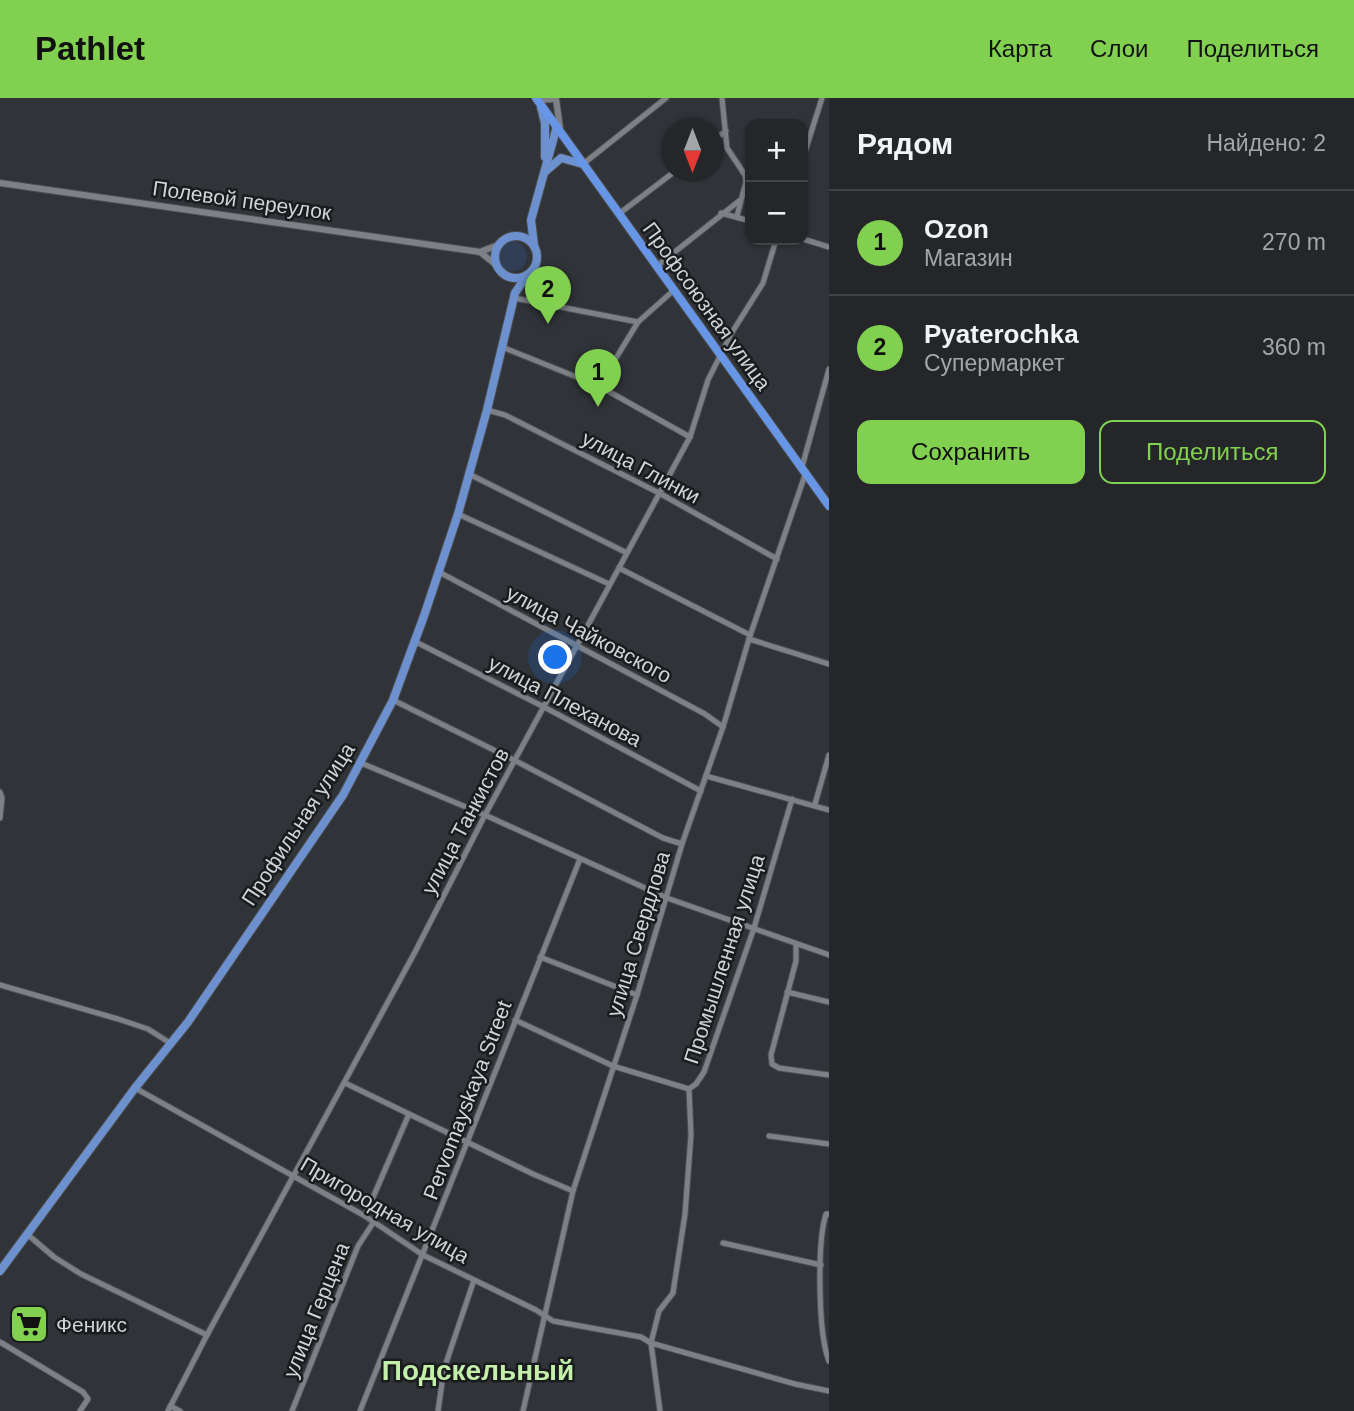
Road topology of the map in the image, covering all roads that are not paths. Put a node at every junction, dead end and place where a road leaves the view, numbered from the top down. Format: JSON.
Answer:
{"nodes":[{"id":1,"x":557,"y":98,"type":"edge"},
{"id":2,"x":666,"y":98,"type":"edge"},
{"id":3,"x":722,"y":98,"type":"edge"},
{"id":4,"x":822,"y":98,"type":"edge"},
{"id":5,"x":538,"y":101,"type":"edge"},
{"id":6,"x":550,"y":116,"type":"junction"},
{"id":7,"x":559,"y":130,"type":"junction"},
{"id":8,"x":726,"y":131,"type":"joint"},
{"id":9,"x":808,"y":142,"type":"edge"},
{"id":10,"x":583,"y":164,"type":"junction"},
{"id":11,"x":544,"y":173,"type":"junction"},
{"id":12,"x":661,"y":182,"type":"edge"},
{"id":13,"x":0,"y":183,"type":"edge"},
{"id":14,"x":740,"y":200,"type":"junction"},
{"id":15,"x":620,"y":213,"type":"junction"},
{"id":16,"x":721,"y":213,"type":"junction"},
{"id":17,"x":737,"y":216,"type":"junction"},
{"id":18,"x":745,"y":219,"type":"edge"},
{"id":19,"x":531,"y":220,"type":"junction"},
{"id":20,"x":514,"y":236,"type":"junction"},
{"id":21,"x":808,"y":241,"type":"edge"},
{"id":22,"x":498,"y":245,"type":"junction"},
{"id":23,"x":774,"y":245,"type":"edge"},
{"id":24,"x":534,"y":246,"type":"junction"},
{"id":25,"x":829,"y":247,"type":"edge"},
{"id":26,"x":480,"y":252,"type":"junction"},
{"id":27,"x":495,"y":264,"type":"junction"},
{"id":28,"x":657,"y":266,"type":"junction"},
{"id":29,"x":527,"y":275,"type":"junction"},
{"id":30,"x":506,"y":276,"type":"junction"},
{"id":31,"x":674,"y":290,"type":"junction"},
{"id":32,"x":514,"y":295,"type":"junction"},
{"id":33,"x":638,"y":322,"type":"junction"},
{"id":34,"x":502,"y":347,"type":"junction"},
{"id":35,"x":722,"y":355,"type":"junction"},
{"id":36,"x":829,"y":369,"type":"edge"},
{"id":37,"x":599,"y":386,"type":"junction"},
{"id":38,"x":487,"y":410,"type":"junction"},
{"id":39,"x":690,"y":437,"type":"junction"},
{"id":40,"x":804,"y":470,"type":"junction"},
{"id":41,"x":469,"y":474,"type":"junction"},
{"id":42,"x":659,"y":493,"type":"junction"},
{"id":43,"x":829,"y":506,"type":"edge"},
{"id":44,"x":458,"y":514,"type":"junction"},
{"id":45,"x":627,"y":553,"type":"junction"},
{"id":46,"x":777,"y":559,"type":"junction"},
{"id":47,"x":619,"y":568,"type":"junction"},
{"id":48,"x":439,"y":572,"type":"junction"},
{"id":49,"x":609,"y":584,"type":"junction"},
{"id":50,"x":750,"y":637,"type":"junction"},
{"id":51,"x":414,"y":641,"type":"junction"},
{"id":52,"x":576,"y":645,"type":"junction"},
{"id":53,"x":829,"y":664,"type":"edge"},
{"id":54,"x":393,"y":700,"type":"junction"},
{"id":55,"x":544,"y":707,"type":"junction"},
{"id":56,"x":723,"y":727,"type":"junction"},
{"id":57,"x":829,"y":755,"type":"edge"},
{"id":58,"x":514,"y":760,"type":"junction"},
{"id":59,"x":361,"y":762,"type":"junction"},
{"id":60,"x":706,"y":776,"type":"junction"},
{"id":61,"x":701,"y":790,"type":"junction"},
{"id":62,"x":0,"y":792,"type":"edge"},
{"id":63,"x":792,"y":799,"type":"junction"},
{"id":64,"x":815,"y":804,"type":"junction"},
{"id":65,"x":829,"y":810,"type":"edge"},
{"id":66,"x":485,"y":815,"type":"junction"},
{"id":67,"x":0,"y":818,"type":"edge"},
{"id":68,"x":682,"y":845,"type":"junction"},
{"id":69,"x":580,"y":859,"type":"junction"},
{"id":70,"x":667,"y":898,"type":"junction"},
{"id":71,"x":754,"y":928,"type":"junction"},
{"id":72,"x":796,"y":945,"type":"junction"},
{"id":73,"x":829,"y":955,"type":"edge"},
{"id":74,"x":540,"y":957,"type":"junction"},
{"id":75,"x":0,"y":985,"type":"edge"},
{"id":76,"x":787,"y":992,"type":"junction"},
{"id":77,"x":637,"y":995,"type":"junction"},
{"id":78,"x":829,"y":1002,"type":"edge"},
{"id":79,"x":515,"y":1020,"type":"junction"},
{"id":80,"x":170,"y":1043,"type":"junction"},
{"id":81,"x":613,"y":1066,"type":"junction"},
{"id":82,"x":829,"y":1075,"type":"edge"},
{"id":83,"x":345,"y":1083,"type":"junction"},
{"id":84,"x":135,"y":1088,"type":"junction"},
{"id":85,"x":689,"y":1088,"type":"junction"},
{"id":86,"x":408,"y":1114,"type":"junction"},
{"id":87,"x":769,"y":1136,"type":"dead end"},
{"id":88,"x":467,"y":1142,"type":"junction"},
{"id":89,"x":829,"y":1144,"type":"edge"},
{"id":90,"x":294,"y":1175,"type":"junction"},
{"id":91,"x":573,"y":1191,"type":"junction"},
{"id":92,"x":827,"y":1214,"type":"edge"},
{"id":93,"x":365,"y":1216,"type":"junction"},
{"id":94,"x":373,"y":1223,"type":"junction"},
{"id":95,"x":27,"y":1234,"type":"junction"},
{"id":96,"x":723,"y":1243,"type":"dead end"},
{"id":97,"x":423,"y":1255,"type":"junction"},
{"id":98,"x":821,"y":1265,"type":"junction"},
{"id":99,"x":0,"y":1271,"type":"edge"},
{"id":100,"x":474,"y":1280,"type":"junction"},
{"id":101,"x":829,"y":1283,"type":"edge"},
{"id":102,"x":821,"y":1284,"type":"junction"},
{"id":103,"x":545,"y":1316,"type":"junction"},
{"id":104,"x":207,"y":1335,"type":"junction"},
{"id":105,"x":0,"y":1342,"type":"edge"},
{"id":106,"x":651,"y":1343,"type":"junction"},
{"id":107,"x":829,"y":1361,"type":"edge"},
{"id":108,"x":829,"y":1391,"type":"edge"},
{"id":109,"x":169,"y":1408,"type":"edge"},
{"id":110,"x":80,"y":1411,"type":"edge"},
{"id":111,"x":180,"y":1411,"type":"edge"},
{"id":112,"x":292,"y":1411,"type":"edge"},
{"id":113,"x":360,"y":1411,"type":"edge"},
{"id":114,"x":438,"y":1411,"type":"edge"},
{"id":115,"x":523,"y":1411,"type":"edge"},
{"id":116,"x":660,"y":1411,"type":"edge"}],
"edges":[{"from":1,"to":5,"type":"street"},
{"from":1,"to":6,"type":"street"},
{"from":1,"to":7,"type":"street"},
{"from":2,"to":10,"type":"street"},
{"from":3,"to":8,"type":"street"},
{"from":4,"to":9,"type":"street"},
{"from":5,"to":6,"type":"highway","name":"Профсоюзная улица"},
{"from":5,"to":11,"type":"main road"},
{"from":6,"to":7,"type":"highway","name":"Профсоюзная улица"},
{"from":7,"to":10,"type":"highway","name":"Профсоюзная улица"},
{"from":7,"to":11,"type":"main road"},
{"from":8,"to":14,"type":"street"},
{"from":10,"to":11,"type":"main road"},
{"from":10,"to":15,"type":"highway","name":"Профсоюзная улица"},
{"from":11,"to":19,"type":"main road"},
{"from":12,"to":15,"type":"street"},
{"from":13,"to":26,"type":"street","name":"Полевой переулок"},
{"from":14,"to":16,"type":"street"},
{"from":14,"to":17,"type":"street"},
{"from":15,"to":28,"type":"highway","name":"Профсоюзная улица"},
{"from":16,"to":17,"type":"street"},
{"from":16,"to":28,"type":"street"},
{"from":17,"to":18,"type":"street"},
{"from":19,"to":20,"type":"main road"},
{"from":19,"to":24,"type":"main road"},
{"from":20,"to":22,"type":"main road"},
{"from":20,"to":24,"type":"main road"},
{"from":21,"to":25,"type":"street"},
{"from":22,"to":26,"type":"street"},
{"from":22,"to":27,"type":"main road"},
{"from":23,"to":35,"type":"street","name":"улица Танкистов"},
{"from":24,"to":29,"type":"main road"},
{"from":26,"to":27,"type":"street"},
{"from":27,"to":30,"type":"main road"},
{"from":28,"to":31,"type":"highway","name":"Профсоюзная улица"},
{"from":29,"to":30,"type":"main road"},
{"from":29,"to":32,"type":"main road","name":"Профильная улица"},
{"from":30,"to":32,"type":"main road"},
{"from":31,"to":33,"type":"street"},
{"from":31,"to":35,"type":"highway","name":"Профсоюзная улица"},
{"from":32,"to":33,"type":"street"},
{"from":32,"to":34,"type":"main road","name":"Профильная улица"},
{"from":33,"to":37,"type":"street"},
{"from":34,"to":37,"type":"street"},
{"from":34,"to":38,"type":"main road","name":"Профильная улица"},
{"from":35,"to":39,"type":"street","name":"улица Танкистов"},
{"from":35,"to":40,"type":"highway","name":"Профсоюзная улица"},
{"from":36,"to":40,"type":"street","name":"улица Свердлова"},
{"from":37,"to":39,"type":"street"},
{"from":38,"to":41,"type":"main road","name":"Профильная улица"},
{"from":38,"to":42,"type":"street","name":"улица Глинки"},
{"from":39,"to":42,"type":"street","name":"улица Танкистов"},
{"from":40,"to":43,"type":"highway","name":"Профсоюзная улица"},
{"from":40,"to":46,"type":"street","name":"улица Свердлова"},
{"from":41,"to":44,"type":"main road","name":"Профильная улица"},
{"from":41,"to":45,"type":"street"},
{"from":42,"to":45,"type":"street","name":"улица Танкистов"},
{"from":42,"to":46,"type":"street","name":"улица Глинки"},
{"from":44,"to":48,"type":"main road","name":"Профильная улица"},
{"from":44,"to":49,"type":"street"},
{"from":45,"to":47,"type":"street","name":"улица Танкистов"},
{"from":46,"to":50,"type":"street","name":"улица Свердлова"},
{"from":47,"to":49,"type":"street","name":"улица Танкистов"},
{"from":47,"to":50,"type":"street"},
{"from":48,"to":51,"type":"main road","name":"Профильная улица"},
{"from":48,"to":52,"type":"street","name":"улица Чайковского"},
{"from":49,"to":52,"type":"street","name":"улица Танкистов"},
{"from":50,"to":53,"type":"street"},
{"from":50,"to":56,"type":"street","name":"улица Свердлова"},
{"from":51,"to":54,"type":"main road","name":"Профильная улица"},
{"from":51,"to":55,"type":"street","name":"улица Плеханова"},
{"from":52,"to":55,"type":"street","name":"улица Танкистов"},
{"from":52,"to":56,"type":"street","name":"улица Чайковского"},
{"from":54,"to":58,"type":"street"},
{"from":54,"to":59,"type":"main road","name":"Профильная улица"},
{"from":55,"to":58,"type":"street","name":"улица Танкистов"},
{"from":55,"to":61,"type":"street","name":"улица Плеханова"},
{"from":56,"to":60,"type":"street","name":"улица Свердлова"},
{"from":57,"to":64,"type":"street"},
{"from":58,"to":66,"type":"street","name":"улица Танкистов"},
{"from":58,"to":68,"type":"street"},
{"from":59,"to":66,"type":"street"},
{"from":59,"to":80,"type":"main road","name":"Профильная улица"},
{"from":60,"to":61,"type":"street","name":"улица Свердлова"},
{"from":60,"to":63,"type":"street"},
{"from":61,"to":68,"type":"street","name":"улица Свердлова"},
{"from":62,"to":67,"type":"street"},
{"from":63,"to":64,"type":"street"},
{"from":63,"to":71,"type":"street","name":"Промышленная улица"},
{"from":64,"to":65,"type":"street"},
{"from":66,"to":69,"type":"street"},
{"from":66,"to":83,"type":"street","name":"улица Танкистов"},
{"from":68,"to":70,"type":"street","name":"улица Свердлова"},
{"from":69,"to":70,"type":"street"},
{"from":69,"to":74,"type":"street","name":"Pervomayskaya Street"},
{"from":70,"to":71,"type":"street"},
{"from":70,"to":77,"type":"street","name":"улица Свердлова"},
{"from":71,"to":72,"type":"street"},
{"from":71,"to":85,"type":"street","name":"Промышленная улица"},
{"from":72,"to":73,"type":"street"},
{"from":72,"to":76,"type":"street"},
{"from":74,"to":77,"type":"street"},
{"from":74,"to":79,"type":"street","name":"Pervomayskaya Street"},
{"from":75,"to":80,"type":"street"},
{"from":76,"to":78,"type":"street"},
{"from":76,"to":82,"type":"street"},
{"from":77,"to":81,"type":"street","name":"улица Свердлова"},
{"from":79,"to":81,"type":"street"},
{"from":79,"to":88,"type":"street","name":"Pervomayskaya Street"},
{"from":80,"to":84,"type":"main road","name":"Профильная улица"},
{"from":81,"to":85,"type":"street"},
{"from":81,"to":91,"type":"street","name":"улица Свердлова"},
{"from":83,"to":86,"type":"street"},
{"from":83,"to":90,"type":"street","name":"улица Танкистов"},
{"from":84,"to":90,"type":"street","name":"Пригородная улица"},
{"from":84,"to":95,"type":"main road","name":"Профильная улица"},
{"from":85,"to":106,"type":"street","name":"Промышленная улица"},
{"from":86,"to":88,"type":"street"},
{"from":86,"to":93,"type":"street"},
{"from":87,"to":89,"type":"street"},
{"from":88,"to":91,"type":"street"},
{"from":88,"to":97,"type":"street","name":"Pervomayskaya Street"},
{"from":90,"to":93,"type":"street","name":"Пригородная улица"},
{"from":90,"to":104,"type":"street","name":"улица Танкистов"},
{"from":91,"to":103,"type":"street","name":"улица Свердлова"},
{"from":92,"to":98,"type":"street"},
{"from":93,"to":94,"type":"street","name":"Пригородная улица"},
{"from":94,"to":97,"type":"street","name":"Пригородная улица"},
{"from":94,"to":112,"type":"street","name":"улица Герцена"},
{"from":95,"to":99,"type":"main road","name":"Профильная улица"},
{"from":95,"to":104,"type":"street"},
{"from":96,"to":98,"type":"street"},
{"from":97,"to":100,"type":"street","name":"Пригородная улица"},
{"from":97,"to":113,"type":"street","name":"Pervomayskaya Street"},
{"from":98,"to":102,"type":"street"},
{"from":100,"to":103,"type":"street","name":"Пригородная улица"},
{"from":100,"to":114,"type":"street"},
{"from":101,"to":102,"type":"street"},
{"from":102,"to":107,"type":"street"},
{"from":103,"to":106,"type":"street","name":"Пригородная улица"},
{"from":103,"to":115,"type":"street","name":"улица Свердлова"},
{"from":104,"to":109,"type":"street","name":"улица Танкистов"},
{"from":105,"to":110,"type":"street"},
{"from":106,"to":108,"type":"street","name":"Пригородная улица"},
{"from":106,"to":116,"type":"street","name":"Промышленная улица"},
{"from":109,"to":111,"type":"street"}]}
